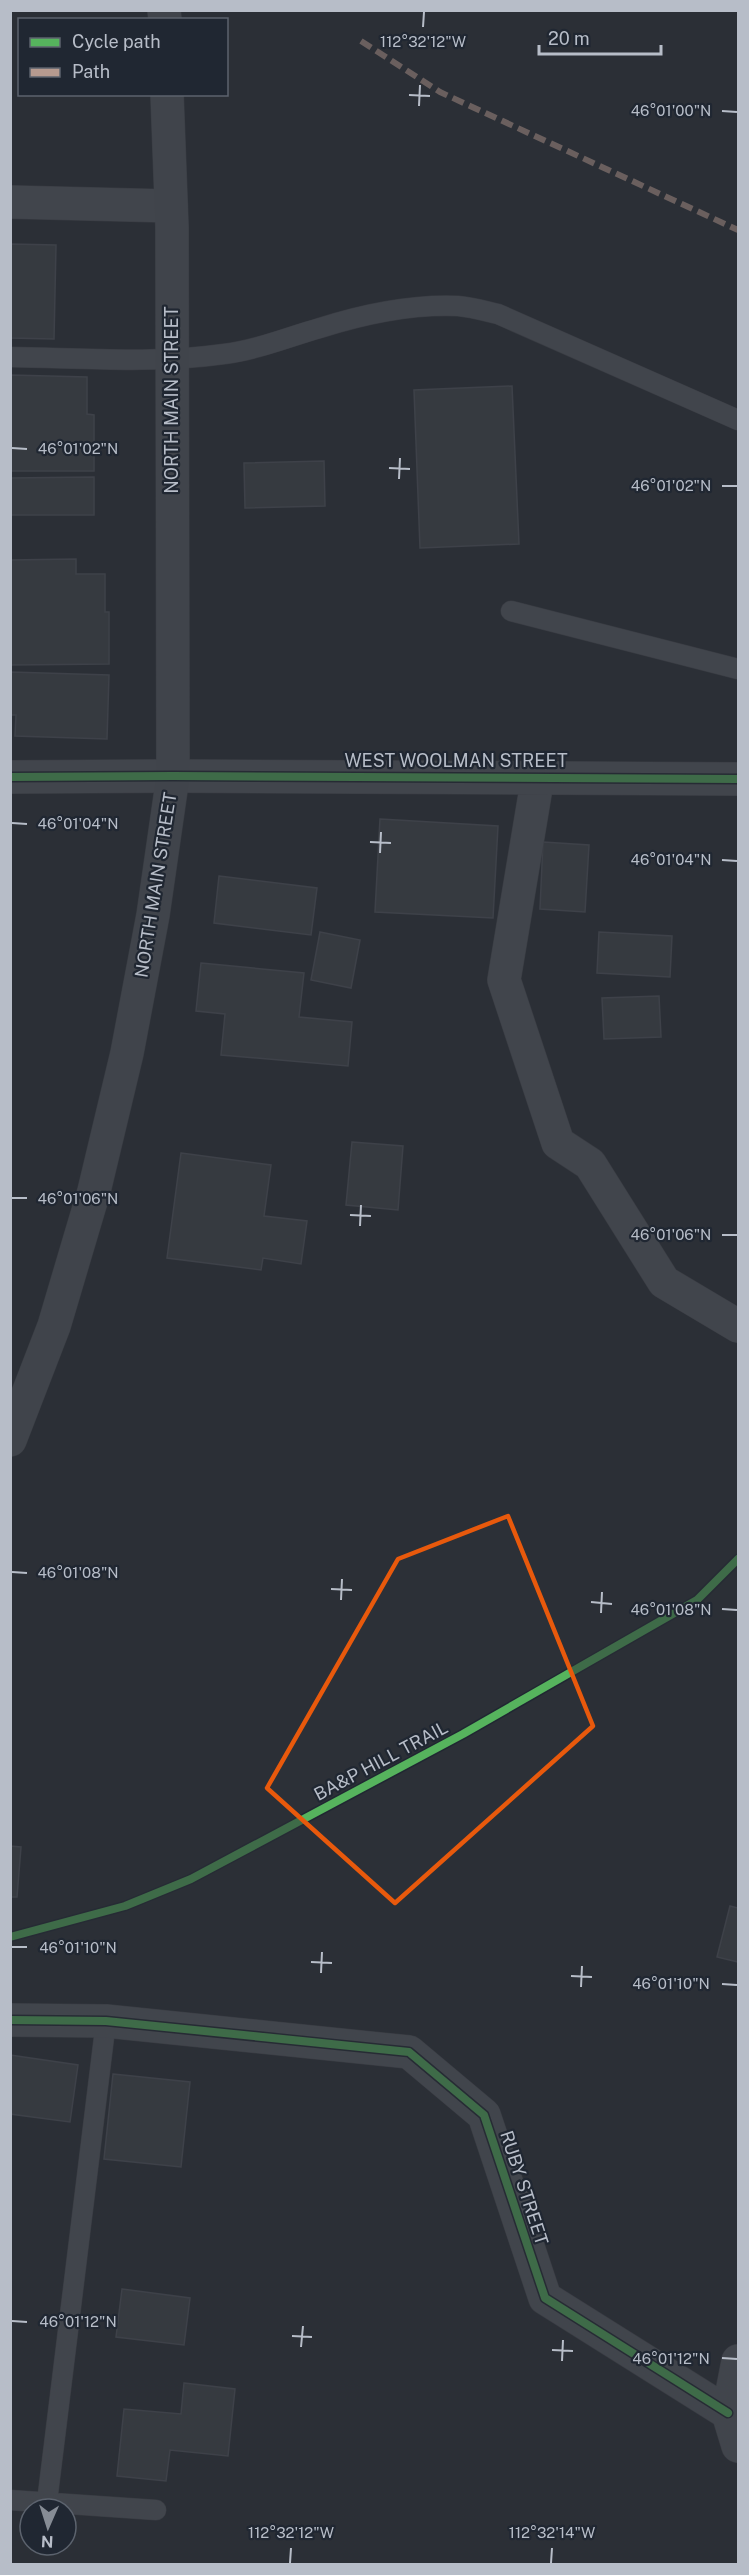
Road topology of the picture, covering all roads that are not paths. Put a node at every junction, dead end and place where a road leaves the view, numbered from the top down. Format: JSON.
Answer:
{"nodes":[{"id":1,"x":167,"y":96,"type":"edge"},
{"id":2,"x":10,"y":202,"type":"edge"},
{"id":3,"x":171,"y":206,"type":"junction"},
{"id":4,"x":10,"y":357,"type":"edge"},
{"id":5,"x":171,"y":359,"type":"junction"},
{"id":6,"x":738,"y":420,"type":"edge"},
{"id":7,"x":511,"y":611,"type":"dead end"},
{"id":8,"x":738,"y":669,"type":"edge"},
{"id":9,"x":173,"y":776,"type":"junction"},
{"id":10,"x":10,"y":777,"type":"edge"},
{"id":11,"x":538,"y":777,"type":"junction"},
{"id":12,"x":738,"y":779,"type":"edge"},
{"id":13,"x":738,"y":1326,"type":"edge"},
{"id":14,"x":10,"y":1440,"type":"edge"},
{"id":15,"x":10,"y":2020,"type":"edge"},
{"id":16,"x":106,"y":2021,"type":"junction"},
{"id":17,"x":738,"y":2361,"type":"edge"},
{"id":18,"x":728,"y":2413,"type":"junction"},
{"id":19,"x":738,"y":2446,"type":"edge"},
{"id":20,"x":48,"y":2497,"type":"edge"},
{"id":21,"x":78,"y":2504,"type":"edge"},
{"id":22,"x":156,"y":2510,"type":"dead end"}],
"edges":[{"from":1,"to":3,"type":"main road","name":"NORTH MAIN STREET"},
{"from":2,"to":3,"type":"street"},
{"from":3,"to":5,"type":"main road","name":"NORTH MAIN STREET"},
{"from":4,"to":5,"type":"lane"},
{"from":5,"to":6,"type":"lane"},
{"from":5,"to":9,"type":"main road","name":"NORTH MAIN STREET"},
{"from":7,"to":8,"type":"lane"},
{"from":9,"to":10,"type":"street","name":"WEST WOOLMAN STREET"},
{"from":9,"to":11,"type":"street","name":"WEST WOOLMAN STREET"},
{"from":9,"to":14,"type":"main road","name":"NORTH MAIN STREET"},
{"from":11,"to":12,"type":"street","name":"WEST WOOLMAN STREET"},
{"from":11,"to":13,"type":"street","name":"WEST WOOLMAN STREET"},
{"from":15,"to":16,"type":"street","name":"RUBY STREET"},
{"from":16,"to":18,"type":"street","name":"RUBY STREET"},
{"from":16,"to":20,"type":"lane"},
{"from":17,"to":18,"type":"street"},
{"from":18,"to":19,"type":"street"},
{"from":21,"to":22,"type":"lane"}]}
